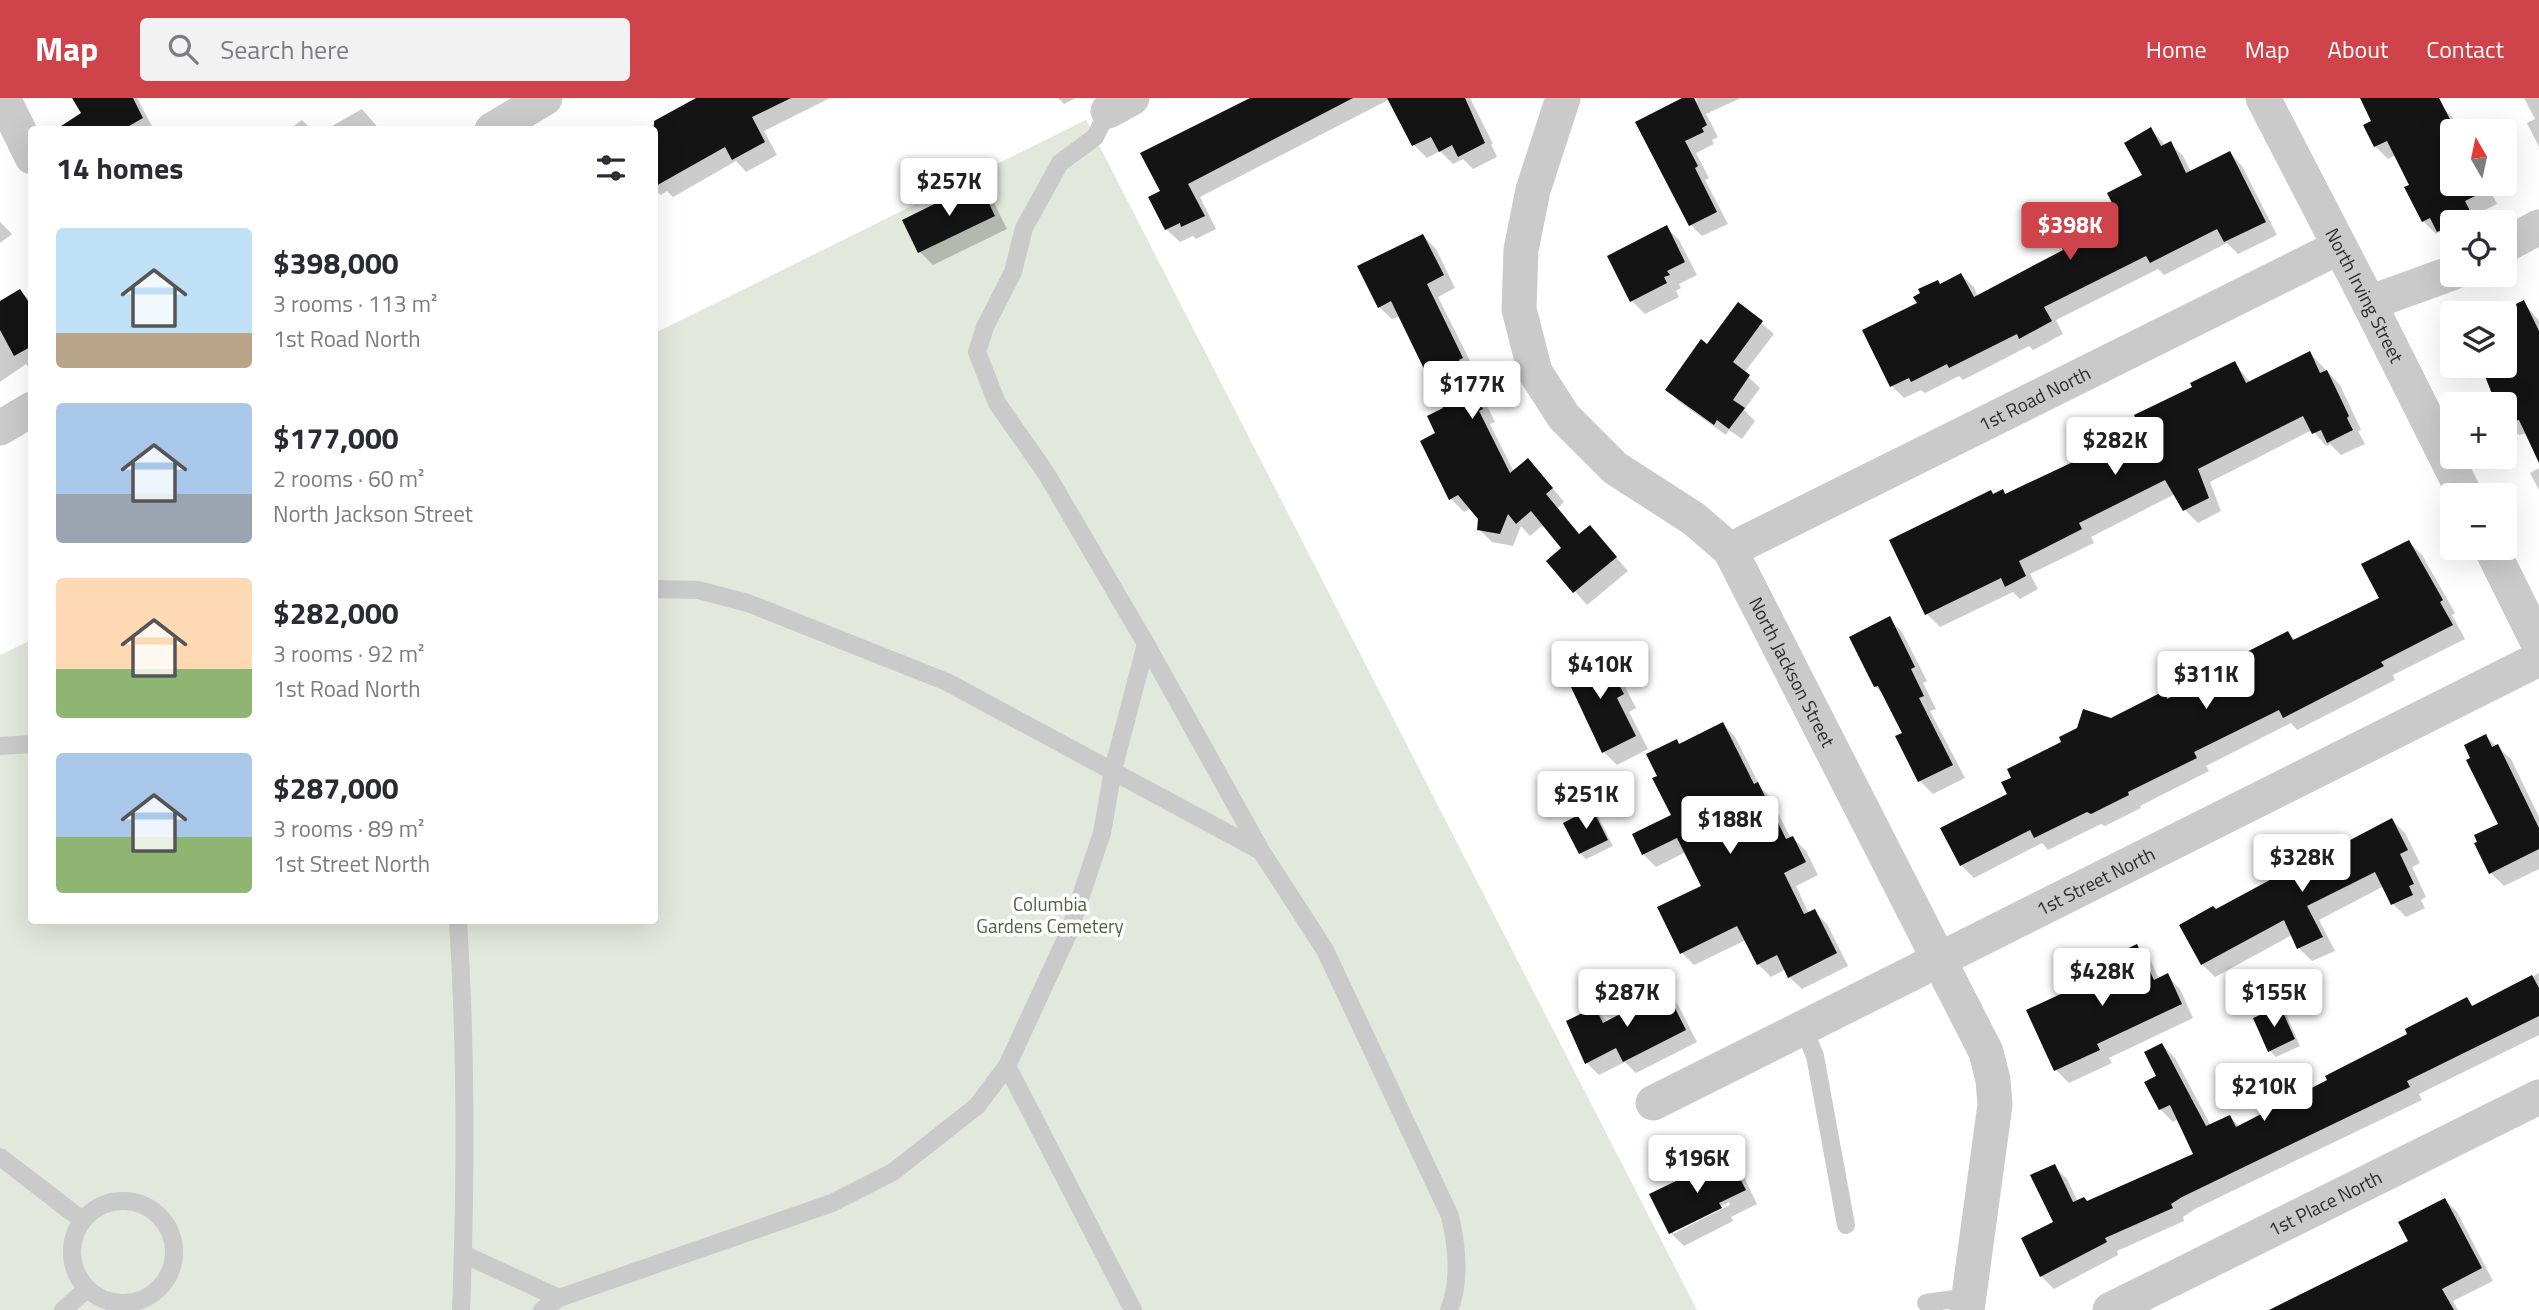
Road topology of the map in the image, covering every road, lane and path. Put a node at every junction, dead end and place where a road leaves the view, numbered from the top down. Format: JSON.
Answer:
{"nodes":[{"id":1,"x":3,"y":98,"type":"edge"},
{"id":2,"x":1563,"y":98,"type":"edge"},
{"id":3,"x":2263,"y":98,"type":"edge"},
{"id":4,"x":539,"y":99,"type":"edge"},
{"id":5,"x":1120,"y":104,"type":"edge"},
{"id":6,"x":498,"y":126,"type":"edge"},
{"id":7,"x":28,"y":149,"type":"edge"},
{"id":8,"x":2539,"y":227,"type":"edge"},
{"id":9,"x":2517,"y":239,"type":"edge"},
{"id":10,"x":2339,"y":247,"type":"junction"},
{"id":11,"x":2440,"y":277,"type":"edge"},
{"id":12,"x":2369,"y":303,"type":"junction"},
{"id":13,"x":28,"y":411,"type":"edge"},
{"id":14,"x":0,"y":428,"type":"edge"},
{"id":15,"x":2459,"y":483,"type":"edge"},
{"id":16,"x":1730,"y":550,"type":"junction"},
{"id":17,"x":2497,"y":560,"type":"edge"},
{"id":18,"x":658,"y":589,"type":"edge"},
{"id":19,"x":1146,"y":644,"type":"junction"},
{"id":20,"x":2539,"y":645,"type":"edge"},
{"id":21,"x":2539,"y":659,"type":"edge"},
{"id":22,"x":28,"y":744,"type":"edge"},
{"id":23,"x":0,"y":746,"type":"edge"},
{"id":24,"x":1112,"y":770,"type":"junction"},
{"id":25,"x":1261,"y":851,"type":"junction"},
{"id":26,"x":458,"y":924,"type":"edge"},
{"id":27,"x":1938,"y":960,"type":"junction"},
{"id":28,"x":1802,"y":1027,"type":"junction"},
{"id":29,"x":1007,"y":1066,"type":"junction"},
{"id":30,"x":2539,"y":1097,"type":"edge"},
{"id":31,"x":1653,"y":1102,"type":"dead end"},
{"id":32,"x":0,"y":1157,"type":"edge"},
{"id":33,"x":82,"y":1220,"type":"junction"},
{"id":34,"x":1846,"y":1225,"type":"dead end"},
{"id":35,"x":463,"y":1254,"type":"junction"},
{"id":36,"x":87,"y":1289,"type":"junction"},
{"id":37,"x":559,"y":1298,"type":"junction"},
{"id":38,"x":1926,"y":1303,"type":"dead end"},
{"id":39,"x":1968,"y":1303,"type":"edge"},
{"id":40,"x":63,"y":1310,"type":"edge"},
{"id":41,"x":461,"y":1310,"type":"edge"},
{"id":42,"x":542,"y":1310,"type":"edge"},
{"id":43,"x":1133,"y":1310,"type":"edge"},
{"id":44,"x":1449,"y":1310,"type":"edge"},
{"id":45,"x":2110,"y":1310,"type":"edge"}],
"edges":[{"from":1,"to":7,"type":"street"},
{"from":2,"to":16,"type":"street","name":"North Jackson Street"},
{"from":3,"to":10,"type":"street","name":"North Irving Street"},
{"from":4,"to":6,"type":"street"},
{"from":5,"to":19,"type":"lane"},
{"from":8,"to":9,"type":"street"},
{"from":10,"to":12,"type":"street","name":"North Irving Street"},
{"from":10,"to":16,"type":"street","name":"1st Road North"},
{"from":11,"to":12,"type":"street"},
{"from":12,"to":15,"type":"street","name":"North Irving Street"},
{"from":13,"to":14,"type":"street"},
{"from":16,"to":27,"type":"street","name":"North Jackson Street"},
{"from":17,"to":20,"type":"street"},
{"from":18,"to":24,"type":"lane"},
{"from":19,"to":24,"type":"lane"},
{"from":19,"to":25,"type":"lane"},
{"from":21,"to":27,"type":"street","name":"1st Street North"},
{"from":22,"to":23,"type":"lane"},
{"from":24,"to":25,"type":"lane"},
{"from":24,"to":29,"type":"lane"},
{"from":25,"to":44,"type":"lane"},
{"from":26,"to":35,"type":"lane"},
{"from":27,"to":28,"type":"street","name":"1st Street North"},
{"from":27,"to":39,"type":"street","name":"North Jackson Street"},
{"from":28,"to":31,"type":"street","name":"1st Street North"},
{"from":28,"to":34,"type":"lane"},
{"from":29,"to":37,"type":"lane"},
{"from":29,"to":43,"type":"lane"},
{"from":30,"to":45,"type":"street","name":"1st Place North"},
{"from":32,"to":33,"type":"lane"},
{"from":33,"to":36,"type":"lane"},
{"from":33,"to":36,"type":"lane"},
{"from":35,"to":37,"type":"lane"},
{"from":35,"to":41,"type":"lane"},
{"from":36,"to":40,"type":"lane"},
{"from":37,"to":42,"type":"lane"},
{"from":38,"to":39,"type":"lane"}]}
